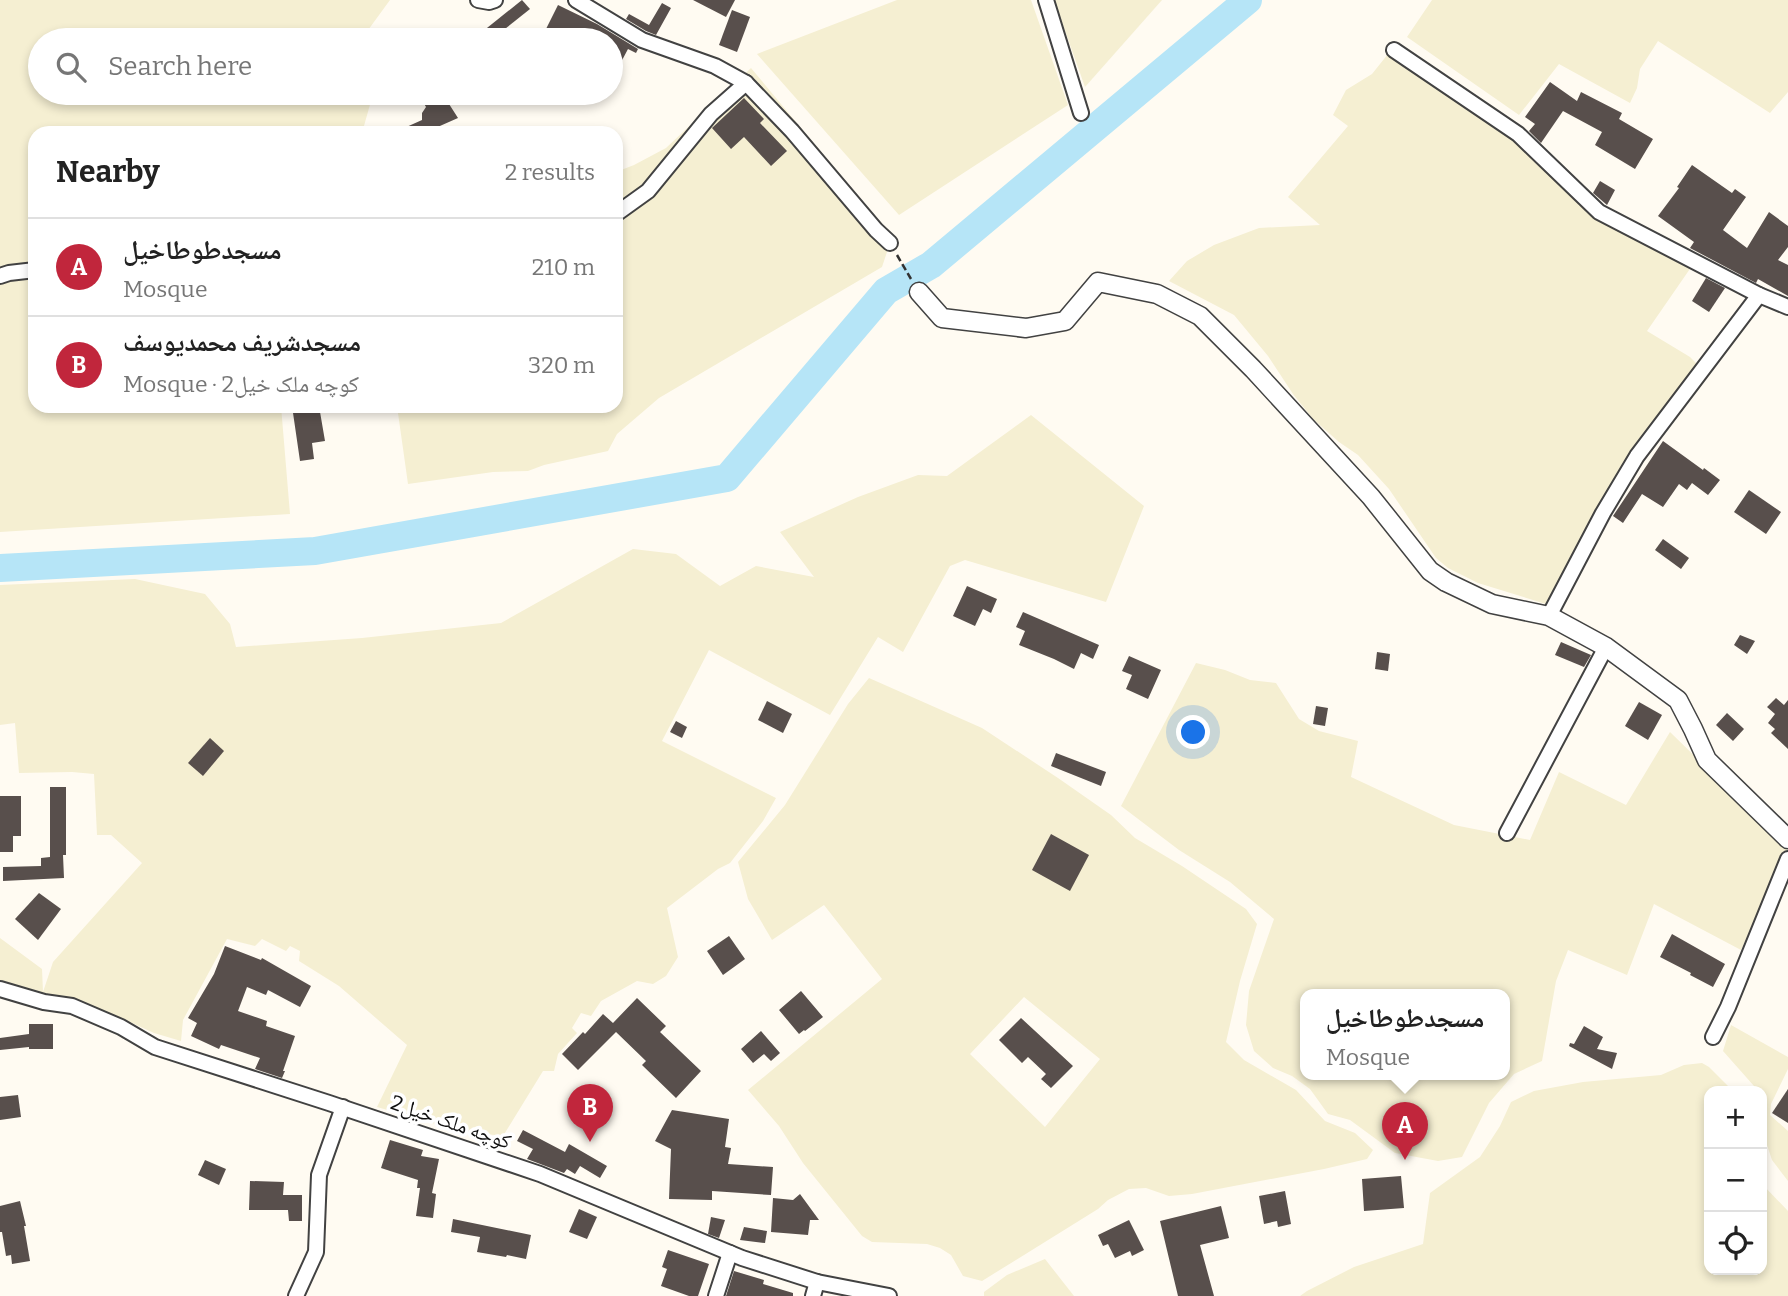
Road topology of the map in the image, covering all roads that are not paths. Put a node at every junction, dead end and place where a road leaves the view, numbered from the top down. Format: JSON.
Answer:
{"nodes":[{"id":1,"x":478,"y":0,"type":"edge"},
{"id":2,"x":495,"y":0,"type":"edge"},
{"id":3,"x":576,"y":0,"type":"edge"},
{"id":4,"x":1046,"y":0,"type":"edge"},
{"id":5,"x":622,"y":28,"type":"edge"},
{"id":6,"x":623,"y":28,"type":"edge"},
{"id":7,"x":1394,"y":50,"type":"dead end"},
{"id":8,"x":746,"y":83,"type":"junction"},
{"id":9,"x":1081,"y":113,"type":"dead end"},
{"id":10,"x":623,"y":209,"type":"edge"},
{"id":11,"x":890,"y":243,"type":"road end"},
{"id":12,"x":28,"y":271,"type":"edge"},
{"id":13,"x":0,"y":276,"type":"edge"},
{"id":14,"x":919,"y":292,"type":"road end"},
{"id":15,"x":1759,"y":295,"type":"junction"},
{"id":16,"x":1786,"y":303,"type":"edge"},
{"id":17,"x":1549,"y":616,"type":"junction"},
{"id":18,"x":1606,"y":647,"type":"junction"},
{"id":19,"x":1507,"y":833,"type":"dead end"},
{"id":20,"x":1788,"y":839,"type":"edge"},
{"id":21,"x":1788,"y":859,"type":"edge"},
{"id":22,"x":0,"y":989,"type":"edge"},
{"id":23,"x":1713,"y":1037,"type":"dead end"},
{"id":24,"x":343,"y":1107,"type":"junction"},
{"id":25,"x":730,"y":1253,"type":"junction"},
{"id":26,"x":815,"y":1289,"type":"edge"},
{"id":27,"x":296,"y":1296,"type":"edge"},
{"id":28,"x":716,"y":1296,"type":"edge"},
{"id":29,"x":888,"y":1296,"type":"edge"}],
"edges":[{"from":1,"to":2,"type":"street"},
{"from":3,"to":5,"type":"street"},
{"from":4,"to":9,"type":"street"},
{"from":6,"to":8,"type":"street"},
{"from":7,"to":15,"type":"street"},
{"from":8,"to":10,"type":"street"},
{"from":8,"to":11,"type":"street"},
{"from":12,"to":13,"type":"street"},
{"from":14,"to":17,"type":"street"},
{"from":15,"to":16,"type":"street"},
{"from":15,"to":17,"type":"street"},
{"from":17,"to":18,"type":"street"},
{"from":18,"to":19,"type":"street"},
{"from":18,"to":20,"type":"street"},
{"from":21,"to":23,"type":"street"},
{"from":22,"to":24,"type":"street","name":"کوچه ملک خیل2"},
{"from":24,"to":25,"type":"street","name":"کوچه ملک خیل2"},
{"from":24,"to":27,"type":"street"},
{"from":25,"to":26,"type":"street","name":"کوچه ملک خیل2"},
{"from":25,"to":28,"type":"street"},
{"from":26,"to":29,"type":"street","name":"کوچه ملک خیل2"}]}
